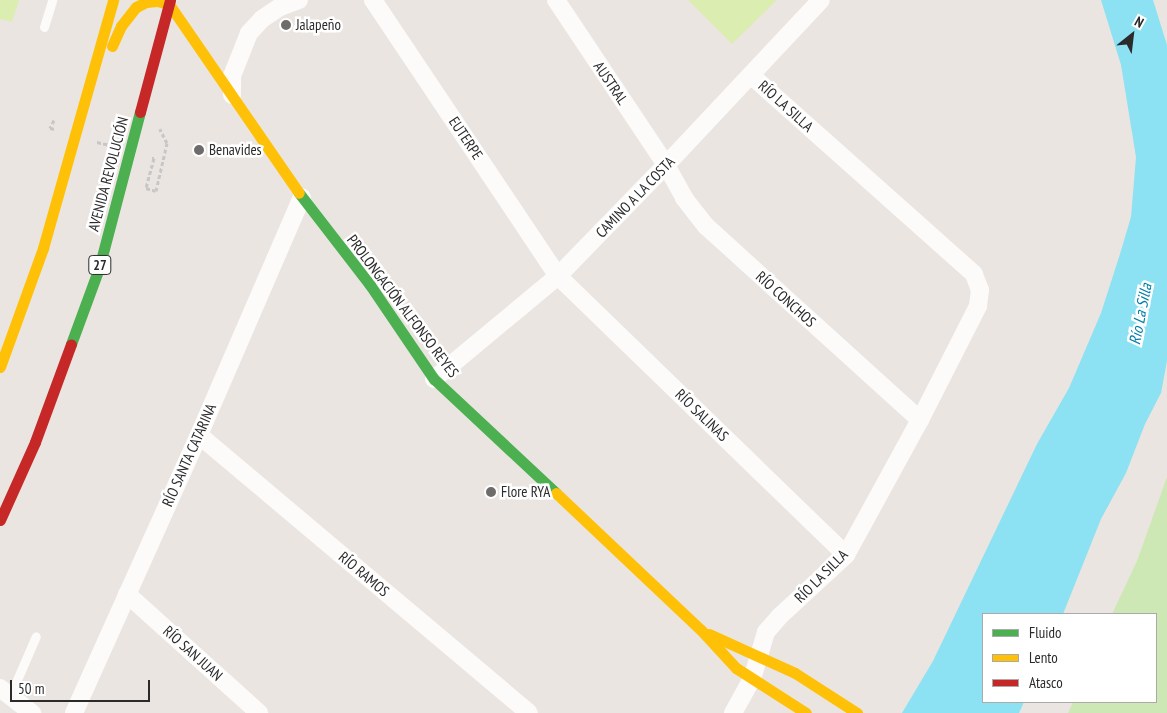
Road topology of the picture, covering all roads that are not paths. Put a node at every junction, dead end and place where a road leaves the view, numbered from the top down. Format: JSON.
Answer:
{"nodes":[{"id":1,"x":52,"y":0,"type":"edge"},
{"id":2,"x":114,"y":0,"type":"edge"},
{"id":3,"x":299,"y":0,"type":"edge"},
{"id":4,"x":373,"y":0,"type":"edge"},
{"id":5,"x":556,"y":0,"type":"edge"},
{"id":6,"x":821,"y":0,"type":"edge"},
{"id":7,"x":169,"y":1,"type":"edge"},
{"id":8,"x":278,"y":4,"type":"edge"},
{"id":9,"x":44,"y":27,"type":"dead end"},
{"id":10,"x":751,"y":75,"type":"junction"},
{"id":11,"x":232,"y":95,"type":"junction"},
{"id":12,"x":83,"y":110,"type":"junction"},
{"id":13,"x":666,"y":165,"type":"junction"},
{"id":14,"x":302,"y":197,"type":"junction"},
{"id":15,"x":558,"y":276,"type":"junction"},
{"id":16,"x":0,"y":367,"type":"edge"},
{"id":17,"x":434,"y":378,"type":"junction"},
{"id":18,"x":920,"y":420,"type":"junction"},
{"id":19,"x":199,"y":435,"type":"junction"},
{"id":20,"x":0,"y":520,"type":"edge"},
{"id":21,"x":846,"y":555,"type":"junction"},
{"id":22,"x":128,"y":594,"type":"junction"},
{"id":23,"x":701,"y":630,"type":"junction"},
{"id":24,"x":36,"y":636,"type":"dead end"},
{"id":25,"x":759,"y":655,"type":"junction"},
{"id":26,"x":752,"y":679,"type":"junction"},
{"id":27,"x":5,"y":692,"type":"edge"},
{"id":28,"x":32,"y":713,"type":"edge"},
{"id":29,"x":74,"y":713,"type":"edge"},
{"id":30,"x":259,"y":713,"type":"edge"},
{"id":31,"x":529,"y":713,"type":"edge"},
{"id":32,"x":734,"y":713,"type":"edge"},
{"id":33,"x":806,"y":713,"type":"edge"},
{"id":34,"x":857,"y":713,"type":"edge"}],
"edges":[{"from":1,"to":9,"type":"lane"},
{"from":2,"to":12,"type":"street"},
{"from":3,"to":8,"type":"street"},
{"from":4,"to":15,"type":"street","name":"EUTERPE"},
{"from":5,"to":13,"type":"street","name":"AUSTRAL"},
{"from":6,"to":10,"type":"street","name":"CAMINO A LA COSTA"},
{"from":7,"to":11,"type":"street","name":"PROLONGACIÓN ALFONSO REYES"},
{"from":7,"to":12,"type":"street"},
{"from":7,"to":20,"type":"street","name":"AVENIDA REVOLUCIÓN","number":"27"},
{"from":8,"to":11,"type":"street"},
{"from":10,"to":13,"type":"street","name":"CAMINO A LA COSTA"},
{"from":10,"to":18,"type":"street","name":"RÍO LA SILLA"},
{"from":11,"to":14,"type":"street","name":"PROLONGACIÓN ALFONSO REYES"},
{"from":12,"to":16,"type":"street"},
{"from":13,"to":15,"type":"street","name":"CAMINO A LA COSTA"},
{"from":13,"to":18,"type":"street","name":"RÍO CONCHOS"},
{"from":14,"to":17,"type":"street","name":"PROLONGACIÓN ALFONSO REYES"},
{"from":14,"to":19,"type":"street","name":"RÍO SANTA CATARINA"},
{"from":15,"to":17,"type":"street","name":"CAMINO A LA COSTA"},
{"from":15,"to":21,"type":"street","name":"RÍO SALINAS"},
{"from":17,"to":23,"type":"street","name":"PROLONGACIÓN ALFONSO REYES"},
{"from":18,"to":21,"type":"street","name":"RÍO LA SILLA"},
{"from":19,"to":22,"type":"street","name":"RÍO SANTA CATARINA"},
{"from":19,"to":31,"type":"street","name":"RÍO RAMOS"},
{"from":21,"to":25,"type":"street","name":"RÍO LA SILLA"},
{"from":22,"to":29,"type":"street","name":"RÍO SANTA CATARINA"},
{"from":22,"to":30,"type":"street","name":"RÍO SAN JUAN"},
{"from":23,"to":25,"type":"street","name":"PROLONGACIÓN ALFONSO REYES"},
{"from":23,"to":26,"type":"street","name":"PROLONGACIÓN ALFONSO REYES"},
{"from":24,"to":27,"type":"lane"},
{"from":25,"to":26,"type":"street","name":"RÍO LA SILLA"},
{"from":25,"to":34,"type":"street","name":"PROLONGACIÓN ALFONSO REYES"},
{"from":26,"to":32,"type":"street","name":"RÍO LA SILLA"},
{"from":26,"to":33,"type":"street","name":"PROLONGACIÓN ALFONSO REYES"},
{"from":27,"to":28,"type":"street"}]}
